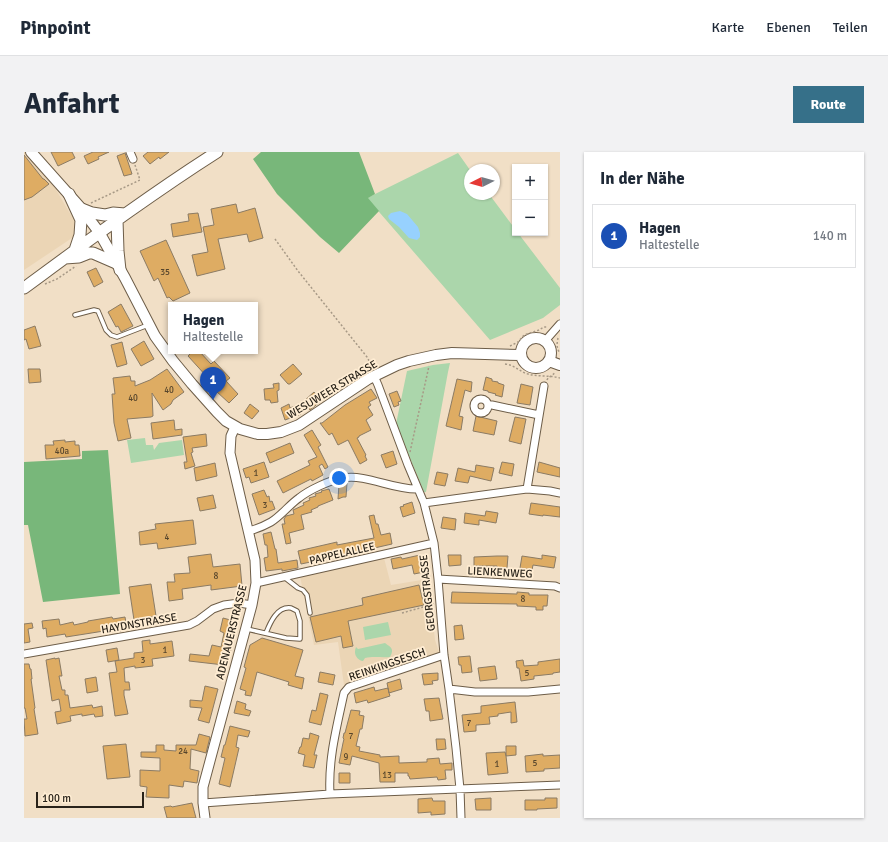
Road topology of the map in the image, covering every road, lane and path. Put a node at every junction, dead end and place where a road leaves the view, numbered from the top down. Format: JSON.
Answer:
{"nodes":[{"id":1,"x":31,"y":152,"type":"edge"},
{"id":2,"x":217,"y":152,"type":"edge"},
{"id":3,"x":131,"y":156,"type":"edge"},
{"id":4,"x":69,"y":194,"type":"junction"},
{"id":5,"x":81,"y":208,"type":"junction"},
{"id":6,"x":121,"y":217,"type":"junction"},
{"id":7,"x":99,"y":232,"type":"junction"},
{"id":8,"x":275,"y":239,"type":"dead end"},
{"id":9,"x":74,"y":251,"type":"junction"},
{"id":10,"x":65,"y":258,"type":"junction"},
{"id":11,"x":80,"y":264,"type":"dead end"},
{"id":12,"x":118,"y":267,"type":"junction"},
{"id":13,"x":45,"y":284,"type":"dead end"},
{"id":14,"x":24,"y":288,"type":"edge"},
{"id":15,"x":75,"y":315,"type":"dead end"},
{"id":16,"x":149,"y":324,"type":"junction"},
{"id":17,"x":560,"y":324,"type":"edge"},
{"id":18,"x":554,"y":330,"type":"junction"},
{"id":19,"x":545,"y":341,"type":"junction"},
{"id":20,"x":560,"y":353,"type":"edge"},
{"id":21,"x":520,"y":355,"type":"junction"},
{"id":22,"x":431,"y":356,"type":"junction"},
{"id":23,"x":509,"y":360,"type":"junction"},
{"id":24,"x":502,"y":363,"type":"dead end"},
{"id":25,"x":556,"y":364,"type":"edge"},
{"id":26,"x":372,"y":372,"type":"junction"},
{"id":27,"x":552,"y":376,"type":"junction"},
{"id":28,"x":560,"y":378,"type":"edge"},
{"id":29,"x":544,"y":386,"type":"joint"},
{"id":30,"x":488,"y":405,"type":"dead end"},
{"id":31,"x":539,"y":415,"type":"junction"},
{"id":32,"x":235,"y":427,"type":"junction"},
{"id":33,"x":408,"y":465,"type":"junction"},
{"id":34,"x":418,"y":489,"type":"junction"},
{"id":35,"x":527,"y":490,"type":"junction"},
{"id":36,"x":560,"y":493,"type":"edge"},
{"id":37,"x":424,"y":503,"type":"junction"},
{"id":38,"x":249,"y":531,"type":"junction"},
{"id":39,"x":434,"y":543,"type":"junction"},
{"id":40,"x":284,"y":577,"type":"junction"},
{"id":41,"x":438,"y":579,"type":"junction"},
{"id":42,"x":256,"y":583,"type":"junction"},
{"id":43,"x":560,"y":588,"type":"edge"},
{"id":44,"x":440,"y":603,"type":"junction"},
{"id":45,"x":252,"y":605,"type":"junction"},
{"id":46,"x":310,"y":613,"type":"dead end"},
{"id":47,"x":402,"y":613,"type":"dead end"},
{"id":48,"x":246,"y":628,"type":"junction"},
{"id":49,"x":266,"y":633,"type":"junction"},
{"id":50,"x":24,"y":654,"type":"edge"},
{"id":51,"x":444,"y":655,"type":"junction"},
{"id":52,"x":450,"y":689,"type":"junction"},
{"id":53,"x":560,"y":689,"type":"edge"},
{"id":54,"x":560,"y":786,"type":"edge"},
{"id":55,"x":460,"y":789,"type":"junction"},
{"id":56,"x":330,"y":794,"type":"junction"},
{"id":57,"x":203,"y":803,"type":"junction"},
{"id":58,"x":205,"y":818,"type":"edge"},
{"id":59,"x":461,"y":818,"type":"edge"}],
"edges":[{"from":1,"to":4,"type":"main road","name":"WESUWEER STRASSE"},
{"from":2,"to":6,"type":"main road"},
{"from":3,"to":5,"type":"path"},
{"from":4,"to":5,"type":"main road","name":"WESUWEER STRASSE"},
{"from":4,"to":9,"type":"main road"},
{"from":5,"to":6,"type":"main road"},
{"from":5,"to":7,"type":"main road","name":"WESUWEER STRASSE"},
{"from":6,"to":7,"type":"main road"},
{"from":6,"to":12,"type":"main road"},
{"from":7,"to":9,"type":"main road"},
{"from":7,"to":12,"type":"main road","name":"WESUWEER STRASSE"},
{"from":8,"to":26,"type":"path"},
{"from":9,"to":10,"type":"main road"},
{"from":10,"to":12,"type":"main road"},
{"from":10,"to":14,"type":"main road"},
{"from":11,"to":13,"type":"path"},
{"from":12,"to":16,"type":"main road","name":"WESUWEER STRASSE"},
{"from":15,"to":16,"type":"lane"},
{"from":16,"to":32,"type":"main road","name":"WESUWEER STRASSE"},
{"from":17,"to":18,"type":"street"},
{"from":18,"to":19,"type":"street"},
{"from":18,"to":20,"type":"path"},
{"from":18,"to":23,"type":"path"},
{"from":19,"to":21,"type":"main road"},
{"from":19,"to":25,"type":"main road"},
{"from":21,"to":23,"type":"main road","name":"WESUWEER STRASSE"},
{"from":21,"to":25,"type":"main road"},
{"from":22,"to":23,"type":"main road","name":"WESUWEER STRASSE"},
{"from":22,"to":26,"type":"main road","name":"WESUWEER STRASSE"},
{"from":22,"to":33,"type":"path"},
{"from":23,"to":24,"type":"path"},
{"from":23,"to":27,"type":"path"},
{"from":25,"to":27,"type":"path"},
{"from":26,"to":32,"type":"main road","name":"WESUWEER STRASSE"},
{"from":26,"to":33,"type":"street","name":"GEORGSTRASSE"},
{"from":27,"to":28,"type":"path"},
{"from":27,"to":29,"type":"path"},
{"from":29,"to":31,"type":"street"},
{"from":30,"to":31,"type":"street"},
{"from":31,"to":35,"type":"street"},
{"from":32,"to":38,"type":"street","name":"ADENAUERSTRASSE"},
{"from":33,"to":34,"type":"street","name":"GEORGSTRASSE"},
{"from":34,"to":37,"type":"street","name":"GEORGSTRASSE"},
{"from":34,"to":38,"type":"street"},
{"from":35,"to":36,"type":"street"},
{"from":35,"to":37,"type":"street"},
{"from":37,"to":39,"type":"street","name":"GEORGSTRASSE"},
{"from":38,"to":42,"type":"street","name":"ADENAUERSTRASSE"},
{"from":39,"to":40,"type":"street","name":"PAPPELALLEE"},
{"from":39,"to":41,"type":"street","name":"GEORGSTRASSE"},
{"from":40,"to":42,"type":"street","name":"PAPPELALLEE"},
{"from":40,"to":46,"type":"lane"},
{"from":41,"to":43,"type":"street","name":"LIENKENWEG"},
{"from":41,"to":44,"type":"street","name":"GEORGSTRASSE"},
{"from":42,"to":45,"type":"street","name":"ADENAUERSTRASSE"},
{"from":44,"to":47,"type":"path"},
{"from":44,"to":51,"type":"street","name":"GEORGSTRASSE"},
{"from":45,"to":48,"type":"street","name":"ADENAUERSTRASSE"},
{"from":45,"to":50,"type":"street","name":"HAYDNSTRASSE"},
{"from":48,"to":49,"type":"lane"},
{"from":48,"to":57,"type":"street","name":"ADENAUERSTRASSE"},
{"from":49,"to":49,"type":"lane"},
{"from":51,"to":52,"type":"street","name":"GEORGSTRASSE"},
{"from":51,"to":56,"type":"street","name":"REINKINGSESCH"},
{"from":52,"to":53,"type":"street"},
{"from":52,"to":55,"type":"street","name":"GEORGSTRASSE"},
{"from":54,"to":55,"type":"street"},
{"from":55,"to":56,"type":"street"},
{"from":55,"to":59,"type":"street","name":"GEORGSTRASSE"},
{"from":56,"to":57,"type":"street"},
{"from":57,"to":58,"type":"street","name":"ADENAUERSTRASSE"}]}
